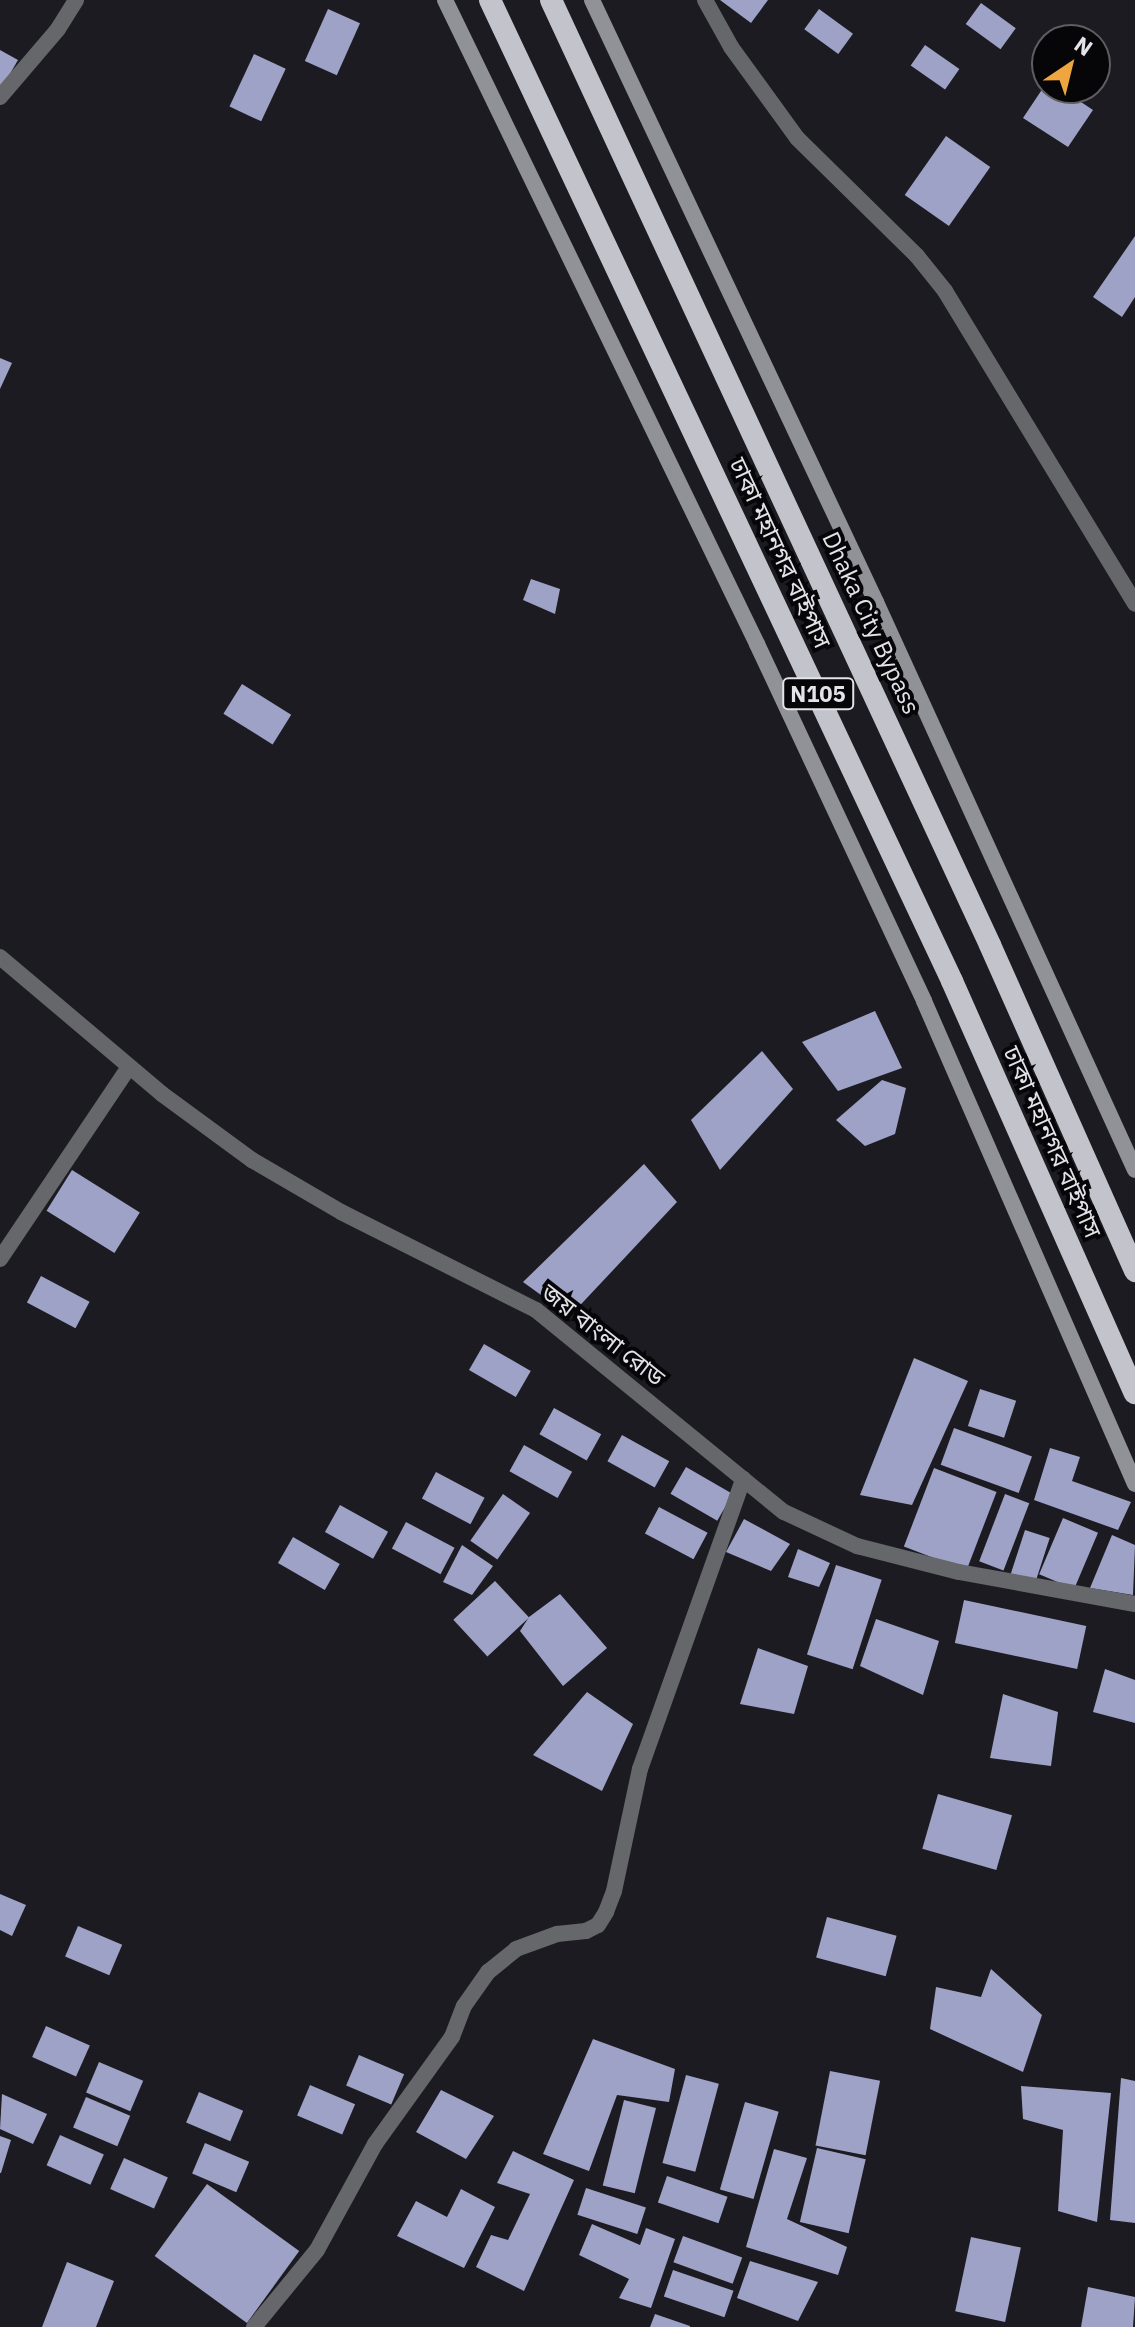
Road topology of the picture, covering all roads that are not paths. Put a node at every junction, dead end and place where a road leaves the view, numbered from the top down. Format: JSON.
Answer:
{"nodes":[{"id":1,"x":76,"y":0,"type":"edge"},
{"id":2,"x":445,"y":0,"type":"edge"},
{"id":3,"x":490,"y":0,"type":"edge"},
{"id":4,"x":551,"y":0,"type":"edge"},
{"id":5,"x":592,"y":0,"type":"edge"},
{"id":6,"x":705,"y":0,"type":"edge"},
{"id":7,"x":0,"y":97,"type":"edge"},
{"id":8,"x":1135,"y":604,"type":"edge"},
{"id":9,"x":0,"y":957,"type":"edge"},
{"id":10,"x":129,"y":1067,"type":"junction"},
{"id":11,"x":1135,"y":1170,"type":"edge"},
{"id":12,"x":0,"y":1259,"type":"edge"},
{"id":13,"x":1135,"y":1271,"type":"edge"},
{"id":14,"x":1135,"y":1393,"type":"edge"},
{"id":15,"x":743,"y":1479,"type":"junction"},
{"id":16,"x":1135,"y":1484,"type":"edge"},
{"id":17,"x":1135,"y":1604,"type":"edge"},
{"id":18,"x":254,"y":2327,"type":"edge"}],
"edges":[{"from":1,"to":7,"type":"street"},
{"from":2,"to":16,"type":"main road"},
{"from":3,"to":14,"type":"highway","name":"ঢাকা মহানগর বাইপাস","number":"N105"},
{"from":4,"to":13,"type":"highway","name":"Dhaka City Bypass","number":"N105"},
{"from":5,"to":11,"type":"main road"},
{"from":6,"to":8,"type":"street"},
{"from":9,"to":10,"type":"street","name":"জয় বাংলা রোড"},
{"from":10,"to":12,"type":"street"},
{"from":10,"to":15,"type":"street","name":"জয় বাংলা রোড"},
{"from":15,"to":17,"type":"street","name":"জয় বাংলা রোড"},
{"from":15,"to":18,"type":"street"}]}
